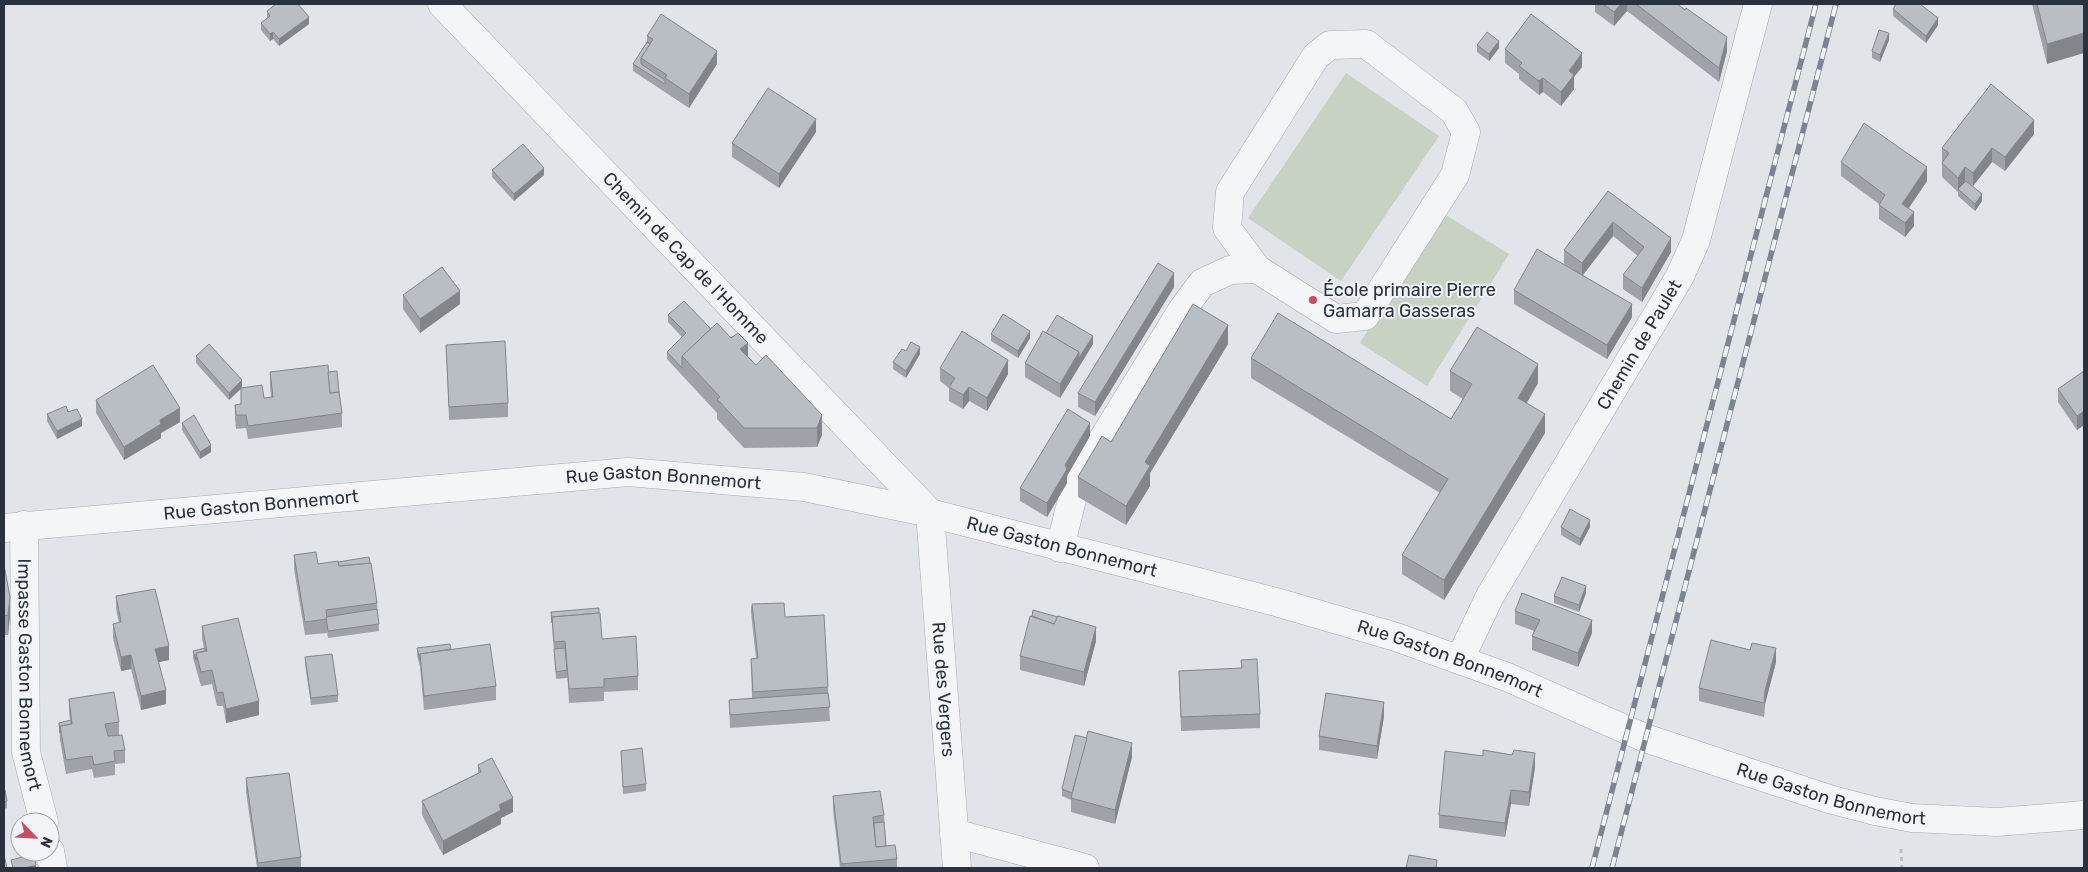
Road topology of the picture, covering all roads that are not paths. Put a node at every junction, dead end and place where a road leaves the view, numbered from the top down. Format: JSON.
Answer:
{"nodes":[{"id":1,"x":442,"y":4,"type":"edge"},
{"id":2,"x":1758,"y":4,"type":"edge"},
{"id":3,"x":1257,"y":269,"type":"junction"},
{"id":4,"x":930,"y":512,"type":"junction"},
{"id":5,"x":14,"y":526,"type":"edge"},
{"id":6,"x":1060,"y":548,"type":"junction"},
{"id":7,"x":1460,"y":659,"type":"junction"},
{"id":8,"x":41,"y":812,"type":"edge"},
{"id":9,"x":2084,"y":815,"type":"edge"},
{"id":10,"x":954,"y":834,"type":"junction"},
{"id":11,"x":957,"y":868,"type":"edge"},
{"id":12,"x":1085,"y":868,"type":"edge"}],
"edges":[{"from":1,"to":4,"type":"street","name":"Chemin de Cap de l'Homme"},
{"from":2,"to":7,"type":"street","name":"Chemin de Paulet"},
{"from":3,"to":3,"type":"street"},
{"from":3,"to":6,"type":"street"},
{"from":4,"to":5,"type":"street","name":"Rue Gaston Bonnemort"},
{"from":4,"to":6,"type":"street","name":"Rue Gaston Bonnemort"},
{"from":4,"to":10,"type":"street","name":"Rue des Vergers"},
{"from":5,"to":8,"type":"street","name":"Impasse Gaston Bonnemort"},
{"from":6,"to":7,"type":"street","name":"Rue Gaston Bonnemort"},
{"from":7,"to":9,"type":"street","name":"Rue Gaston Bonnemort"},
{"from":10,"to":11,"type":"street","name":"Rue des Vergers"},
{"from":10,"to":12,"type":"street"}]}
